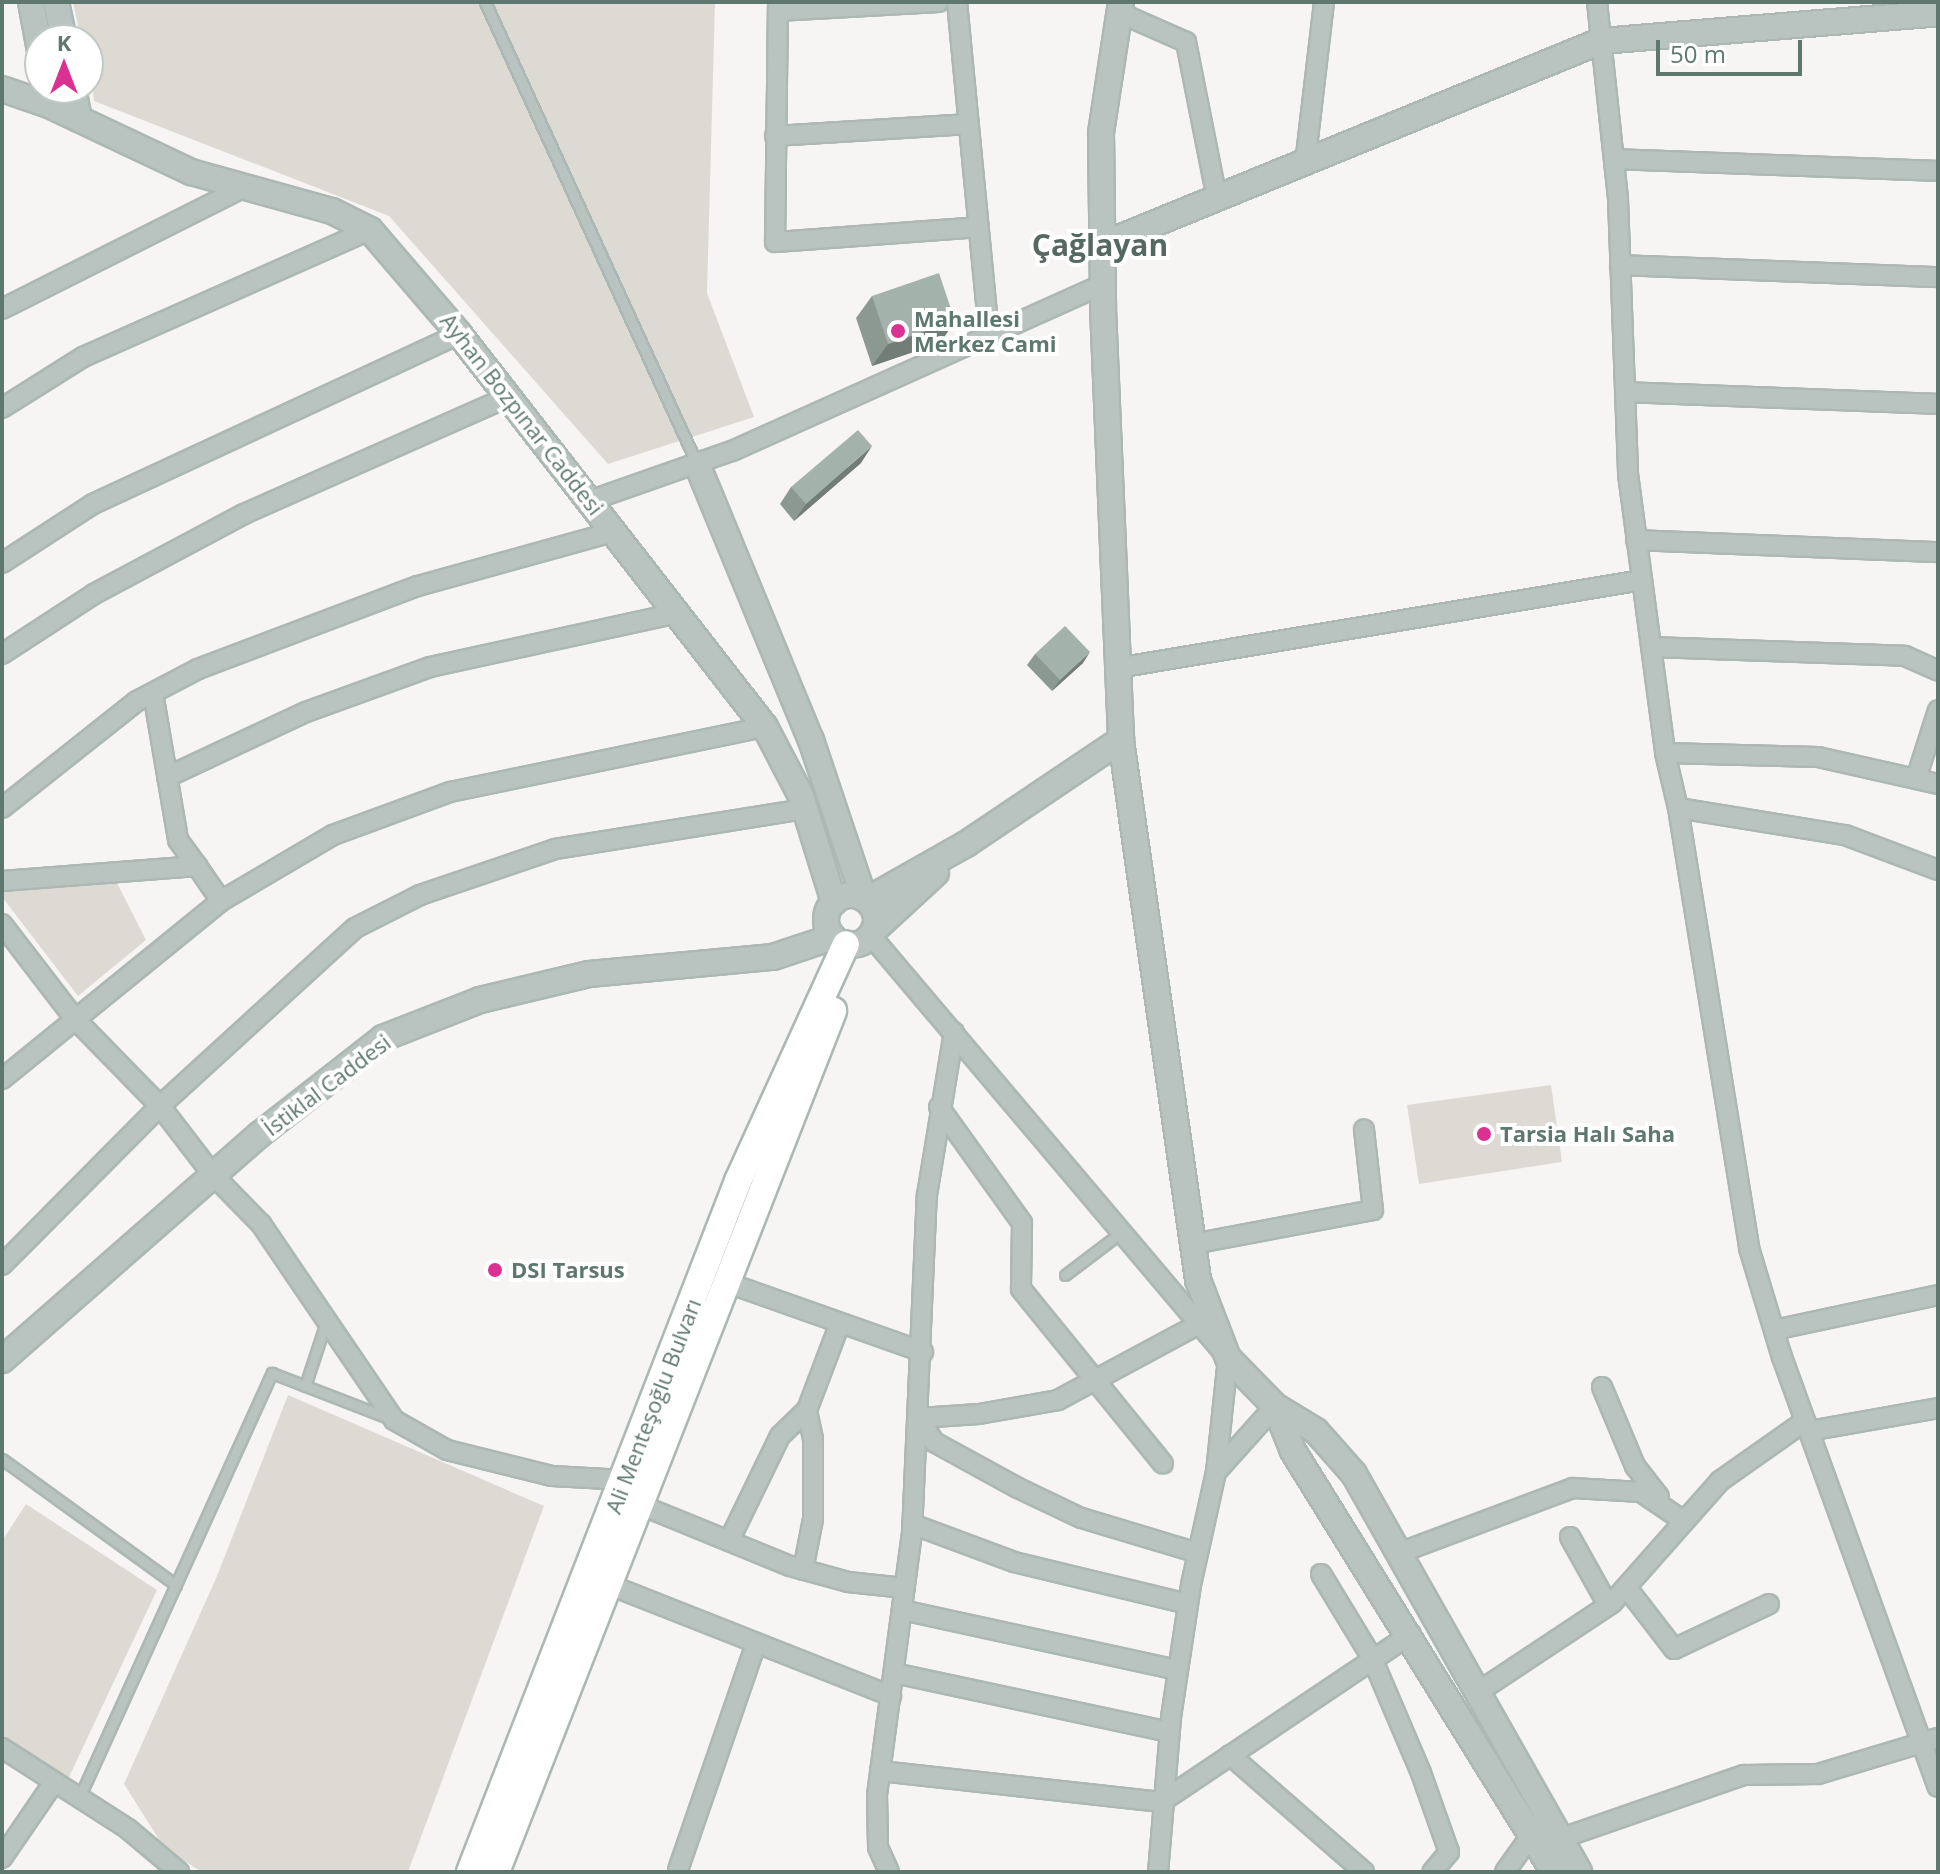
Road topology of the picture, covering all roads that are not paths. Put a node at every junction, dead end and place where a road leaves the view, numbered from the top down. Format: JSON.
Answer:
{"nodes":[{"id":1,"x":31,"y":2,"type":"edge"},
{"id":2,"x":56,"y":2,"type":"edge"},
{"id":3,"x":485,"y":2,"type":"edge"},
{"id":4,"x":939,"y":2,"type":"edge"},
{"id":5,"x":957,"y":2,"type":"edge"},
{"id":6,"x":1324,"y":2,"type":"edge"},
{"id":7,"x":1597,"y":2,"type":"edge"},
{"id":8,"x":778,"y":7,"type":"edge"},
{"id":9,"x":1120,"y":8,"type":"edge"},
{"id":10,"x":1902,"y":9,"type":"edge"},
{"id":11,"x":1938,"y":13,"type":"edge"},
{"id":12,"x":35,"y":24,"type":"edge"},
{"id":13,"x":61,"y":24,"type":"edge"},
{"id":14,"x":1601,"y":41,"type":"junction"},
{"id":15,"x":2,"y":89,"type":"edge"},
{"id":16,"x":24,"y":92,"type":"edge"},
{"id":17,"x":59,"y":104,"type":"edge"},
{"id":18,"x":76,"y":104,"type":"edge"},
{"id":19,"x":79,"y":119,"type":"junction"},
{"id":20,"x":969,"y":124,"type":"junction"},
{"id":21,"x":775,"y":136,"type":"junction"},
{"id":22,"x":1614,"y":159,"type":"junction"},
{"id":23,"x":1305,"y":164,"type":"junction"},
{"id":24,"x":1938,"y":171,"type":"edge"},
{"id":25,"x":245,"y":187,"type":"junction"},
{"id":26,"x":1217,"y":199,"type":"junction"},
{"id":27,"x":978,"y":227,"type":"junction"},
{"id":28,"x":370,"y":230,"type":"junction"},
{"id":29,"x":1102,"y":245,"type":"junction"},
{"id":30,"x":1620,"y":265,"type":"junction"},
{"id":31,"x":1938,"y":277,"type":"edge"},
{"id":32,"x":1103,"y":284,"type":"junction"},
{"id":33,"x":2,"y":309,"type":"edge"},
{"id":34,"x":459,"y":334,"type":"junction"},
{"id":35,"x":989,"y":335,"type":"junction"},
{"id":36,"x":1625,"y":392,"type":"junction"},
{"id":37,"x":508,"y":397,"type":"junction"},
{"id":38,"x":1938,"y":404,"type":"edge"},
{"id":39,"x":2,"y":408,"type":"edge"},
{"id":40,"x":697,"y":464,"type":"junction"},
{"id":41,"x":589,"y":501,"type":"junction"},
{"id":42,"x":613,"y":532,"type":"junction"},
{"id":43,"x":1636,"y":540,"type":"junction"},
{"id":44,"x":1938,"y":552,"type":"edge"},
{"id":45,"x":2,"y":563,"type":"edge"},
{"id":46,"x":1642,"y":580,"type":"junction"},
{"id":47,"x":677,"y":613,"type":"junction"},
{"id":48,"x":1651,"y":647,"type":"junction"},
{"id":49,"x":2,"y":654,"type":"edge"},
{"id":50,"x":1117,"y":668,"type":"junction"},
{"id":51,"x":1938,"y":671,"type":"edge"},
{"id":52,"x":153,"y":693,"type":"junction"},
{"id":53,"x":1938,"y":710,"type":"edge"},
{"id":54,"x":765,"y":727,"type":"junction"},
{"id":55,"x":1121,"y":740,"type":"junction"},
{"id":56,"x":815,"y":752,"type":"junction"},
{"id":57,"x":1665,"y":753,"type":"junction"},
{"id":58,"x":1917,"y":776,"type":"junction"},
{"id":59,"x":167,"y":777,"type":"junction"},
{"id":60,"x":1938,"y":784,"type":"edge"},
{"id":61,"x":2,"y":808,"type":"edge"},
{"id":62,"x":1678,"y":808,"type":"junction"},
{"id":63,"x":805,"y":809,"type":"junction"},
{"id":64,"x":966,"y":844,"type":"junction"},
{"id":65,"x":197,"y":866,"type":"junction"},
{"id":66,"x":1938,"y":870,"type":"edge"},
{"id":67,"x":2,"y":881,"type":"edge"},
{"id":68,"x":866,"y":899,"type":"junction"},
{"id":69,"x":221,"y":901,"type":"junction"},
{"id":70,"x":834,"y":902,"type":"junction"},
{"id":71,"x":2,"y":924,"type":"edge"},
{"id":72,"x":856,"y":938,"type":"junction"},
{"id":73,"x":75,"y":1019,"type":"junction"},
{"id":74,"x":954,"y":1032,"type":"junction"},
{"id":75,"x":2,"y":1079,"type":"edge"},
{"id":76,"x":160,"y":1106,"type":"junction"},
{"id":77,"x":939,"y":1107,"type":"junction"},
{"id":78,"x":1364,"y":1130,"type":"dead end"},
{"id":79,"x":213,"y":1175,"type":"junction"},
{"id":80,"x":1123,"y":1231,"type":"junction"},
{"id":81,"x":1193,"y":1244,"type":"junction"},
{"id":82,"x":2,"y":1265,"type":"edge"},
{"id":83,"x":1065,"y":1275,"type":"dead end"},
{"id":84,"x":728,"y":1283,"type":"junction"},
{"id":85,"x":1938,"y":1295,"type":"edge"},
{"id":86,"x":326,"y":1322,"type":"junction"},
{"id":87,"x":840,"y":1323,"type":"junction"},
{"id":88,"x":1201,"y":1323,"type":"junction"},
{"id":89,"x":1774,"y":1330,"type":"junction"},
{"id":90,"x":923,"y":1352,"type":"junction"},
{"id":91,"x":1228,"y":1358,"type":"junction"},
{"id":92,"x":2,"y":1360,"type":"edge"},
{"id":93,"x":1098,"y":1380,"type":"junction"},
{"id":94,"x":305,"y":1386,"type":"junction"},
{"id":95,"x":1602,"y":1387,"type":"dead end"},
{"id":96,"x":1275,"y":1406,"type":"junction"},
{"id":97,"x":1938,"y":1408,"type":"edge"},
{"id":98,"x":807,"y":1410,"type":"junction"},
{"id":99,"x":919,"y":1418,"type":"junction"},
{"id":100,"x":394,"y":1420,"type":"junction"},
{"id":101,"x":1807,"y":1426,"type":"junction"},
{"id":102,"x":2,"y":1459,"type":"edge"},
{"id":103,"x":1163,"y":1464,"type":"dead end"},
{"id":104,"x":1216,"y":1472,"type":"junction"},
{"id":105,"x":625,"y":1480,"type":"junction"},
{"id":106,"x":643,"y":1506,"type":"junction"},
{"id":107,"x":1682,"y":1520,"type":"junction"},
{"id":108,"x":912,"y":1524,"type":"junction"},
{"id":109,"x":1570,"y":1537,"type":"dead end"},
{"id":110,"x":729,"y":1541,"type":"junction"},
{"id":111,"x":1198,"y":1553,"type":"junction"},
{"id":112,"x":1399,"y":1553,"type":"junction"},
{"id":113,"x":803,"y":1570,"type":"junction"},
{"id":114,"x":1321,"y":1574,"type":"dead end"},
{"id":115,"x":176,"y":1585,"type":"junction"},
{"id":116,"x":612,"y":1586,"type":"junction"},
{"id":117,"x":905,"y":1588,"type":"junction"},
{"id":118,"x":1627,"y":1588,"type":"junction"},
{"id":119,"x":1188,"y":1604,"type":"junction"},
{"id":120,"x":1769,"y":1604,"type":"dead end"},
{"id":121,"x":1608,"y":1605,"type":"junction"},
{"id":122,"x":902,"y":1610,"type":"junction"},
{"id":123,"x":1411,"y":1634,"type":"junction"},
{"id":124,"x":756,"y":1643,"type":"junction"},
{"id":125,"x":1372,"y":1658,"type":"junction"},
{"id":126,"x":1178,"y":1670,"type":"junction"},
{"id":127,"x":894,"y":1673,"type":"junction"},
{"id":128,"x":1478,"y":1692,"type":"junction"},
{"id":129,"x":891,"y":1696,"type":"junction"},
{"id":130,"x":1169,"y":1732,"type":"junction"},
{"id":131,"x":1931,"y":1740,"type":"edge"},
{"id":132,"x":2,"y":1748,"type":"edge"},
{"id":133,"x":1230,"y":1755,"type":"junction"},
{"id":134,"x":880,"y":1771,"type":"junction"},
{"id":135,"x":54,"y":1782,"type":"junction"},
{"id":136,"x":1938,"y":1787,"type":"edge"},
{"id":137,"x":79,"y":1798,"type":"junction"},
{"id":138,"x":1161,"y":1802,"type":"junction"},
{"id":139,"x":1532,"y":1834,"type":"junction"},
{"id":140,"x":1562,"y":1838,"type":"junction"},
{"id":141,"x":2,"y":1858,"type":"edge"},
{"id":142,"x":678,"y":1870,"type":"dead end"},
{"id":143,"x":179,"y":1872,"type":"edge"},
{"id":144,"x":470,"y":1872,"type":"edge"},
{"id":145,"x":496,"y":1872,"type":"edge"},
{"id":146,"x":888,"y":1872,"type":"edge"},
{"id":147,"x":1158,"y":1872,"type":"edge"},
{"id":148,"x":1364,"y":1872,"type":"edge"},
{"id":149,"x":1432,"y":1872,"type":"edge"},
{"id":150,"x":1505,"y":1872,"type":"edge"},
{"id":151,"x":1554,"y":1872,"type":"edge"},
{"id":152,"x":1579,"y":1872,"type":"edge"}],
"edges":[{"from":1,"to":12,"type":"street"},
{"from":2,"to":13,"type":"street"},
{"from":3,"to":40,"type":"lane"},
{"from":4,"to":8,"type":"street"},
{"from":5,"to":20,"type":"street"},
{"from":6,"to":23,"type":"street"},
{"from":7,"to":14,"type":"street"},
{"from":8,"to":21,"type":"street"},
{"from":9,"to":26,"type":"street"},
{"from":9,"to":29,"type":"street"},
{"from":10,"to":11,"type":"street"},
{"from":10,"to":14,"type":"street"},
{"from":14,"to":22,"type":"street"},
{"from":14,"to":23,"type":"street"},
{"from":15,"to":16,"type":"street","name":"Ayhan Bozpınar Caddesi"},
{"from":17,"to":19,"type":"street","name":"Ayhan Bozpınar Caddesi"},
{"from":18,"to":19,"type":"street"},
{"from":19,"to":25,"type":"street","name":"Ayhan Bozpınar Caddesi"},
{"from":20,"to":21,"type":"street"},
{"from":20,"to":27,"type":"street"},
{"from":21,"to":27,"type":"street"},
{"from":22,"to":24,"type":"street"},
{"from":22,"to":30,"type":"street"},
{"from":23,"to":26,"type":"street"},
{"from":25,"to":28,"type":"street","name":"Ayhan Bozpınar Caddesi"},
{"from":25,"to":33,"type":"street"},
{"from":26,"to":29,"type":"street"},
{"from":27,"to":35,"type":"street"},
{"from":28,"to":34,"type":"street","name":"Ayhan Bozpınar Caddesi"},
{"from":28,"to":39,"type":"street"},
{"from":29,"to":32,"type":"street"},
{"from":30,"to":31,"type":"street"},
{"from":30,"to":36,"type":"street"},
{"from":32,"to":35,"type":"street"},
{"from":32,"to":50,"type":"street"},
{"from":34,"to":37,"type":"street","name":"Ayhan Bozpınar Caddesi"},
{"from":34,"to":45,"type":"street"},
{"from":35,"to":40,"type":"street"},
{"from":36,"to":38,"type":"street"},
{"from":36,"to":43,"type":"street"},
{"from":37,"to":41,"type":"street","name":"Ayhan Bozpınar Caddesi"},
{"from":37,"to":49,"type":"street"},
{"from":40,"to":41,"type":"street"},
{"from":40,"to":56,"type":"street"},
{"from":41,"to":42,"type":"street","name":"Ayhan Bozpınar Caddesi"},
{"from":42,"to":47,"type":"street","name":"Ayhan Bozpınar Caddesi"},
{"from":42,"to":52,"type":"street"},
{"from":43,"to":44,"type":"street"},
{"from":43,"to":46,"type":"street"},
{"from":46,"to":48,"type":"street"},
{"from":46,"to":50,"type":"street"},
{"from":47,"to":54,"type":"street","name":"Ayhan Bozpınar Caddesi"},
{"from":47,"to":59,"type":"street"},
{"from":48,"to":51,"type":"street"},
{"from":48,"to":57,"type":"street"},
{"from":50,"to":55,"type":"street"},
{"from":52,"to":59,"type":"street"},
{"from":52,"to":61,"type":"street"},
{"from":53,"to":58,"type":"street"},
{"from":54,"to":56,"type":"street"},
{"from":54,"to":63,"type":"street","name":"Ayhan Bozpınar Caddesi"},
{"from":54,"to":69,"type":"street"},
{"from":55,"to":64,"type":"street"},
{"from":55,"to":81,"type":"street"},
{"from":56,"to":68,"type":"street"},
{"from":57,"to":58,"type":"street"},
{"from":57,"to":62,"type":"street"},
{"from":58,"to":60,"type":"street"},
{"from":59,"to":65,"type":"street"},
{"from":62,"to":66,"type":"street"},
{"from":62,"to":89,"type":"street"},
{"from":63,"to":70,"type":"street","name":"Ayhan Bozpınar Caddesi"},
{"from":63,"to":76,"type":"street"},
{"from":64,"to":68,"type":"street"},
{"from":64,"to":72,"type":"street"},
{"from":65,"to":67,"type":"street"},
{"from":65,"to":69,"type":"street"},
{"from":68,"to":70,"type":"street"},
{"from":68,"to":72,"type":"street"},
{"from":69,"to":73,"type":"street"},
{"from":70,"to":72,"type":"street","name":"Ayhan Bozpınar Caddesi"},
{"from":71,"to":73,"type":"street"},
{"from":72,"to":74,"type":"street"},
{"from":72,"to":79,"type":"street","name":"İstiklal Caddesi"},
{"from":72,"to":84,"type":"main road","name":"Ali Menteşoğlu Bulvarı"},
{"from":72,"to":105,"type":"main road","name":"Ali Menteşoğlu Bulvarı"},
{"from":73,"to":75,"type":"street"},
{"from":73,"to":76,"type":"street"},
{"from":74,"to":77,"type":"street"},
{"from":74,"to":80,"type":"street"},
{"from":76,"to":79,"type":"street"},
{"from":76,"to":82,"type":"street"},
{"from":77,"to":90,"type":"street"},
{"from":77,"to":93,"type":"street"},
{"from":78,"to":81,"type":"street"},
{"from":79,"to":86,"type":"street"},
{"from":79,"to":92,"type":"street","name":"İstiklal Caddesi"},
{"from":80,"to":83,"type":"lane"},
{"from":80,"to":88,"type":"street"},
{"from":81,"to":91,"type":"street"},
{"from":84,"to":87,"type":"street"},
{"from":84,"to":106,"type":"main road","name":"Ali Menteşoğlu Bulvarı"},
{"from":85,"to":89,"type":"street"},
{"from":86,"to":94,"type":"lane"},
{"from":86,"to":100,"type":"street"},
{"from":87,"to":90,"type":"street"},
{"from":87,"to":98,"type":"street"},
{"from":88,"to":91,"type":"street"},
{"from":88,"to":93,"type":"street"},
{"from":89,"to":101,"type":"street"},
{"from":90,"to":99,"type":"street"},
{"from":91,"to":96,"type":"street"},
{"from":91,"to":104,"type":"street"},
{"from":93,"to":99,"type":"street"},
{"from":93,"to":103,"type":"street"},
{"from":94,"to":100,"type":"lane"},
{"from":94,"to":115,"type":"lane"},
{"from":95,"to":107,"type":"street"},
{"from":96,"to":104,"type":"street"},
{"from":96,"to":112,"type":"street"},
{"from":96,"to":123,"type":"street"},
{"from":97,"to":101,"type":"street"},
{"from":98,"to":110,"type":"street"},
{"from":98,"to":113,"type":"street"},
{"from":99,"to":108,"type":"street"},
{"from":99,"to":111,"type":"street"},
{"from":100,"to":105,"type":"street"},
{"from":101,"to":107,"type":"street"},
{"from":101,"to":131,"type":"street"},
{"from":102,"to":115,"type":"lane"},
{"from":104,"to":111,"type":"street"},
{"from":105,"to":106,"type":"street"},
{"from":105,"to":144,"type":"main road","name":"Ali Menteşoğlu Bulvarı"},
{"from":106,"to":110,"type":"street"},
{"from":106,"to":116,"type":"main road","name":"Ali Menteşoğlu Bulvarı"},
{"from":107,"to":112,"type":"street"},
{"from":107,"to":118,"type":"street"},
{"from":108,"to":117,"type":"street"},
{"from":108,"to":119,"type":"street"},
{"from":109,"to":121,"type":"street"},
{"from":110,"to":113,"type":"street"},
{"from":111,"to":119,"type":"street"},
{"from":112,"to":128,"type":"street"},
{"from":113,"to":117,"type":"street"},
{"from":114,"to":125,"type":"street"},
{"from":115,"to":137,"type":"lane"},
{"from":116,"to":124,"type":"street"},
{"from":116,"to":145,"type":"main road","name":"Ali Menteşoğlu Bulvarı"},
{"from":117,"to":122,"type":"street"},
{"from":118,"to":120,"type":"street"},
{"from":118,"to":121,"type":"street"},
{"from":119,"to":126,"type":"street"},
{"from":121,"to":128,"type":"street"},
{"from":122,"to":126,"type":"street"},
{"from":122,"to":127,"type":"street"},
{"from":123,"to":125,"type":"street"},
{"from":123,"to":139,"type":"street"},
{"from":124,"to":129,"type":"street"},
{"from":124,"to":142,"type":"street"},
{"from":125,"to":133,"type":"street"},
{"from":125,"to":149,"type":"street"},
{"from":126,"to":130,"type":"street"},
{"from":127,"to":129,"type":"street"},
{"from":127,"to":130,"type":"street"},
{"from":128,"to":140,"type":"street"},
{"from":129,"to":134,"type":"street"},
{"from":130,"to":138,"type":"street"},
{"from":131,"to":136,"type":"street"},
{"from":131,"to":140,"type":"street"},
{"from":132,"to":135,"type":"street"},
{"from":133,"to":138,"type":"street"},
{"from":133,"to":148,"type":"street"},
{"from":134,"to":138,"type":"street"},
{"from":134,"to":146,"type":"street"},
{"from":135,"to":137,"type":"street"},
{"from":135,"to":141,"type":"street"},
{"from":137,"to":143,"type":"street"},
{"from":138,"to":147,"type":"street"},
{"from":139,"to":150,"type":"street"},
{"from":139,"to":151,"type":"street"},
{"from":140,"to":152,"type":"street"}]}
